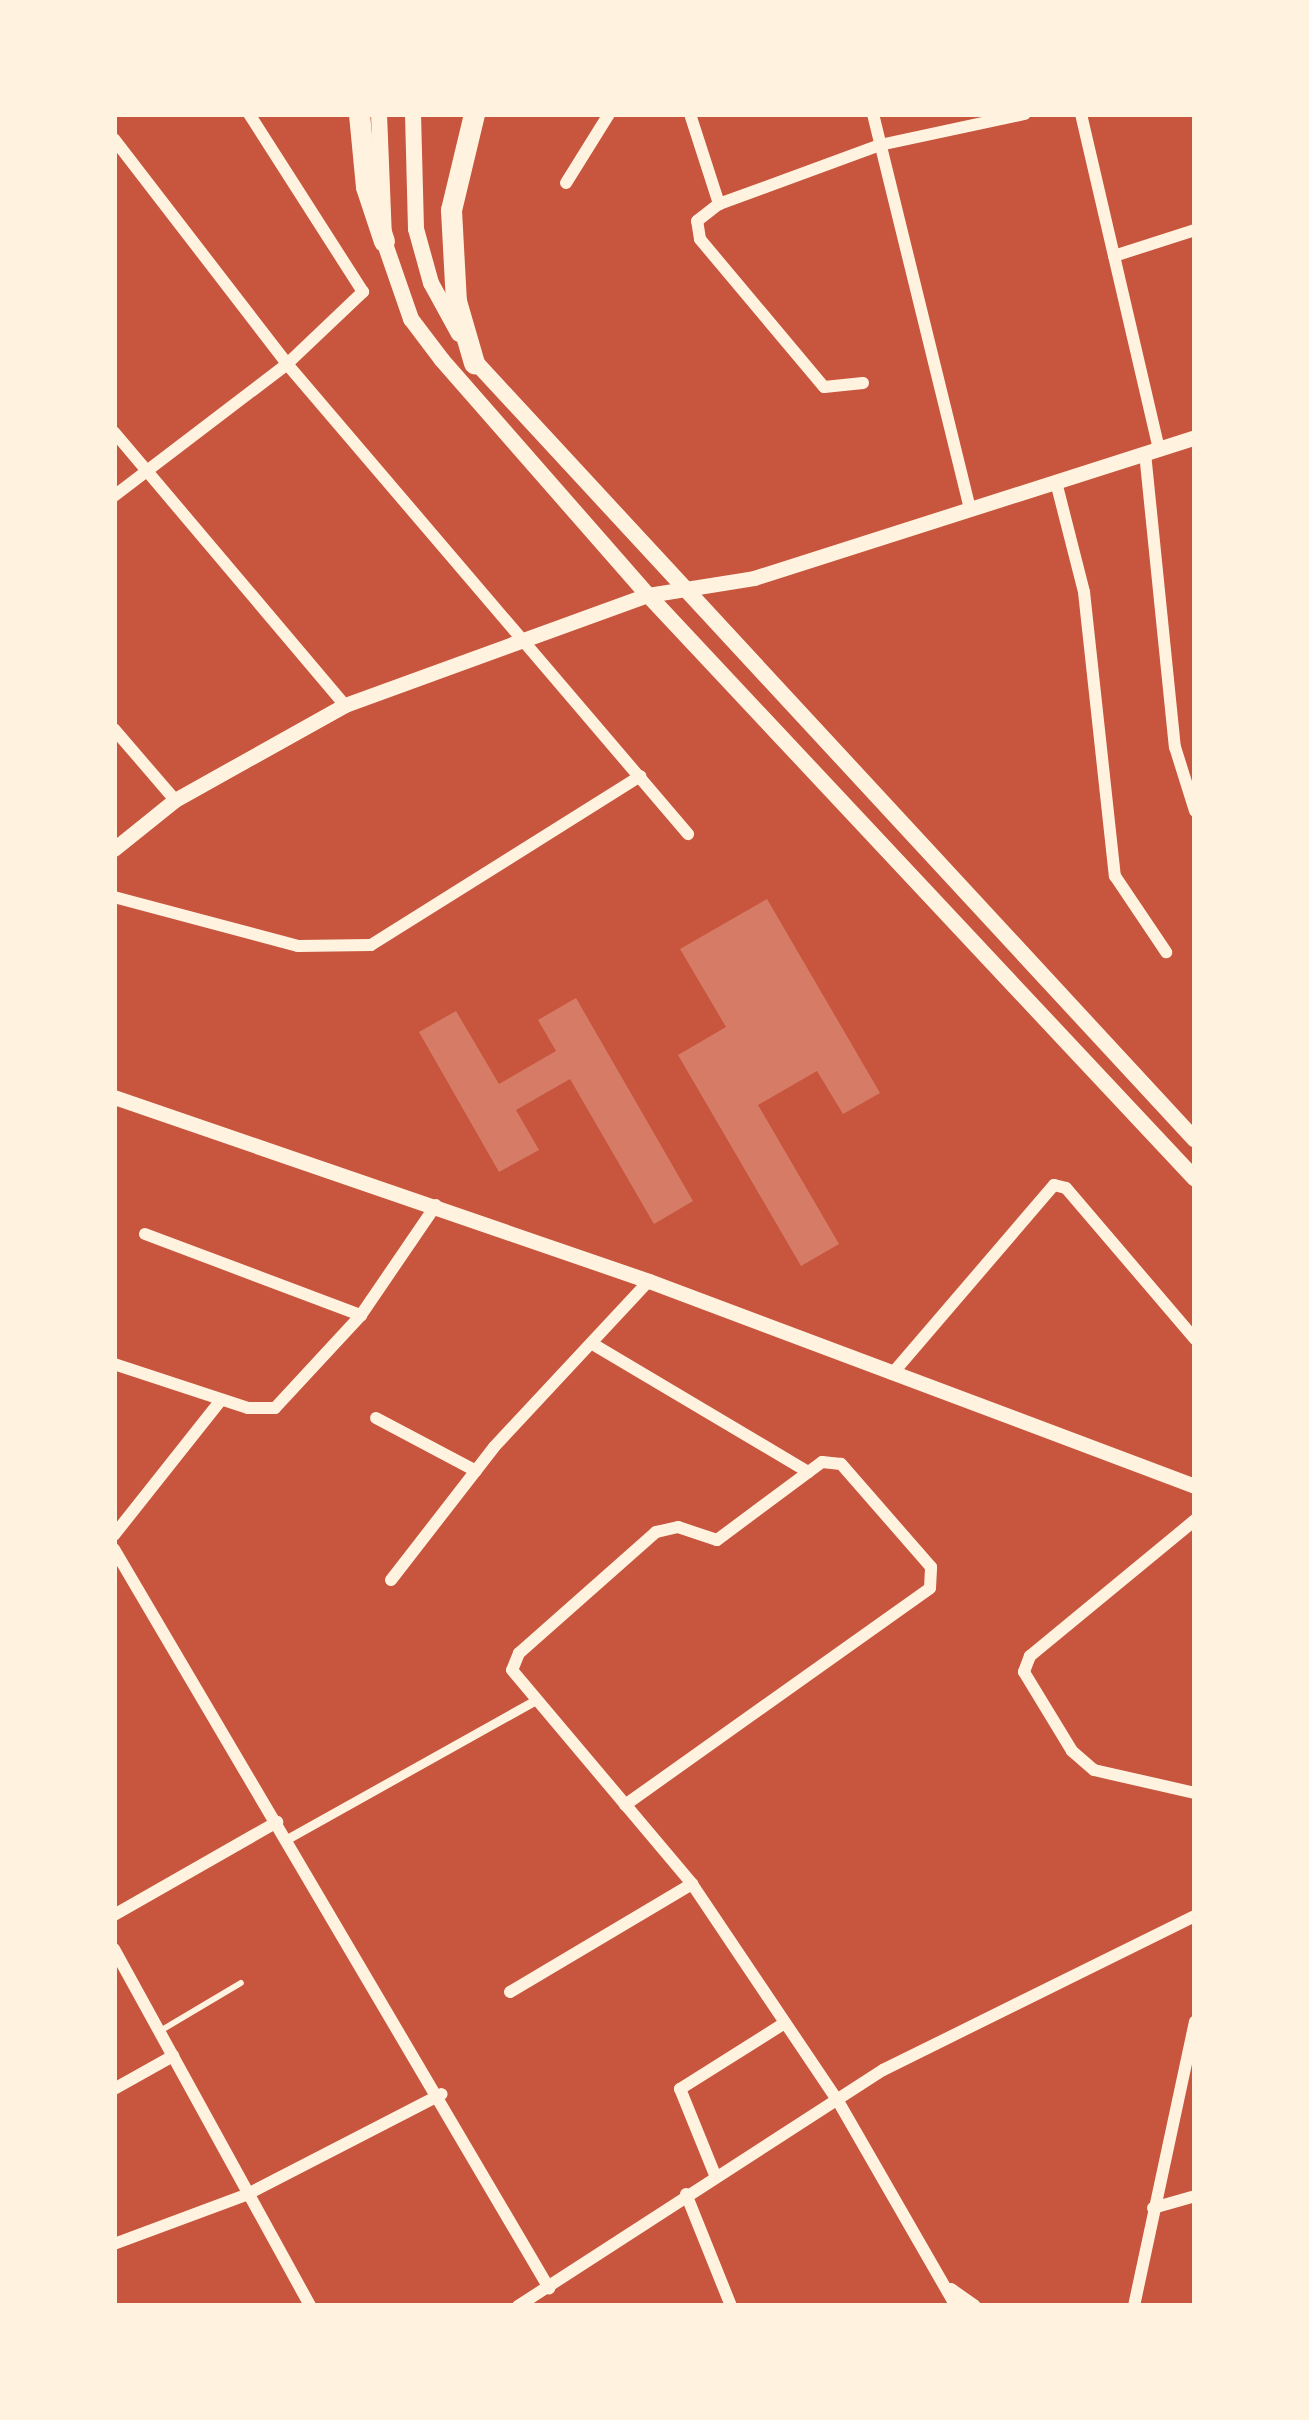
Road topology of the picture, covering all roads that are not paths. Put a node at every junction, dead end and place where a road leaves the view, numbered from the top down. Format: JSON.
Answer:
{"nodes":[{"id":1,"x":249,"y":114,"type":"edge"},
{"id":2,"x":359,"y":114,"type":"edge"},
{"id":3,"x":379,"y":114,"type":"edge"},
{"id":4,"x":413,"y":114,"type":"edge"},
{"id":5,"x":474,"y":114,"type":"edge"},
{"id":6,"x":609,"y":114,"type":"edge"},
{"id":7,"x":690,"y":114,"type":"edge"},
{"id":8,"x":873,"y":114,"type":"edge"},
{"id":9,"x":1025,"y":114,"type":"edge"},
{"id":10,"x":1081,"y":114,"type":"edge"},
{"id":11,"x":114,"y":139,"type":"edge"},
{"id":12,"x":880,"y":145,"type":"junction"},
{"id":13,"x":566,"y":183,"type":"dead end"},
{"id":14,"x":719,"y":203,"type":"junction"},
{"id":15,"x":1195,"y":230,"type":"edge"},
{"id":16,"x":384,"y":241,"type":"junction"},
{"id":17,"x":1114,"y":256,"type":"junction"},
{"id":18,"x":474,"y":363,"type":"junction"},
{"id":19,"x":287,"y":364,"type":"junction"},
{"id":20,"x":863,"y":383,"type":"dead end"},
{"id":21,"x":114,"y":432,"type":"edge"},
{"id":22,"x":1195,"y":437,"type":"edge"},
{"id":23,"x":1152,"y":451,"type":"junction"},
{"id":24,"x":144,"y":473,"type":"junction"},
{"id":25,"x":1056,"y":482,"type":"junction"},
{"id":26,"x":114,"y":496,"type":"edge"},
{"id":27,"x":970,"y":509,"type":"junction"},
{"id":28,"x":680,"y":590,"type":"junction"},
{"id":29,"x":648,"y":595,"type":"junction"},
{"id":30,"x":524,"y":641,"type":"junction"},
{"id":31,"x":346,"y":705,"type":"junction"},
{"id":32,"x":114,"y":729,"type":"edge"},
{"id":33,"x":640,"y":776,"type":"junction"},
{"id":34,"x":175,"y":800,"type":"junction"},
{"id":35,"x":1195,"y":812,"type":"edge"},
{"id":36,"x":688,"y":834,"type":"dead end"},
{"id":37,"x":114,"y":848,"type":"edge"},
{"id":38,"x":114,"y":897,"type":"edge"},
{"id":39,"x":1166,"y":952,"type":"dead end"},
{"id":40,"x":114,"y":1097,"type":"edge"},
{"id":41,"x":1195,"y":1140,"type":"edge"},
{"id":42,"x":1195,"y":1179,"type":"edge"},
{"id":43,"x":436,"y":1205,"type":"junction"},
{"id":44,"x":145,"y":1234,"type":"dead end"},
{"id":45,"x":649,"y":1281,"type":"junction"},
{"id":46,"x":361,"y":1315,"type":"junction"},
{"id":47,"x":1195,"y":1339,"type":"edge"},
{"id":48,"x":596,"y":1346,"type":"junction"},
{"id":49,"x":114,"y":1364,"type":"edge"},
{"id":50,"x":892,"y":1374,"type":"junction"},
{"id":51,"x":221,"y":1400,"type":"junction"},
{"id":52,"x":376,"y":1418,"type":"dead end"},
{"id":53,"x":476,"y":1471,"type":"junction"},
{"id":54,"x":808,"y":1472,"type":"junction"},
{"id":55,"x":1195,"y":1486,"type":"edge"},
{"id":56,"x":1195,"y":1520,"type":"edge"},
{"id":57,"x":114,"y":1535,"type":"edge"},
{"id":58,"x":114,"y":1549,"type":"edge"},
{"id":59,"x":391,"y":1580,"type":"dead end"},
{"id":60,"x":536,"y":1700,"type":"junction"},
{"id":61,"x":1195,"y":1793,"type":"edge"},
{"id":62,"x":625,"y":1804,"type":"junction"},
{"id":63,"x":277,"y":1822,"type":"junction"},
{"id":64,"x":287,"y":1839,"type":"junction"},
{"id":65,"x":692,"y":1884,"type":"junction"},
{"id":66,"x":114,"y":1915,"type":"edge"},
{"id":67,"x":1195,"y":1916,"type":"edge"},
{"id":68,"x":114,"y":1949,"type":"edge"},
{"id":69,"x":242,"y":1983,"type":"dead end"},
{"id":70,"x":510,"y":1992,"type":"dead end"},
{"id":71,"x":1195,"y":2021,"type":"edge"},
{"id":72,"x":785,"y":2023,"type":"junction"},
{"id":73,"x":160,"y":2031,"type":"junction"},
{"id":74,"x":173,"y":2056,"type":"junction"},
{"id":75,"x":114,"y":2089,"type":"edge"},
{"id":76,"x":442,"y":2094,"type":"junction"},
{"id":77,"x":838,"y":2101,"type":"junction"},
{"id":78,"x":715,"y":2175,"type":"junction"},
{"id":79,"x":686,"y":2194,"type":"junction"},
{"id":80,"x":246,"y":2195,"type":"junction"},
{"id":81,"x":1195,"y":2196,"type":"edge"},
{"id":82,"x":1153,"y":2208,"type":"junction"},
{"id":83,"x":114,"y":2244,"type":"edge"},
{"id":84,"x":549,"y":2288,"type":"junction"},
{"id":85,"x":950,"y":2288,"type":"junction"},
{"id":86,"x":526,"y":2304,"type":"edge"},
{"id":87,"x":310,"y":2306,"type":"edge"},
{"id":88,"x":731,"y":2306,"type":"edge"},
{"id":89,"x":956,"y":2306,"type":"edge"},
{"id":90,"x":975,"y":2306,"type":"edge"},
{"id":91,"x":1134,"y":2306,"type":"edge"}],
"edges":[{"from":1,"to":19,"type":"street"},
{"from":2,"to":16,"type":"highway"},
{"from":3,"to":16,"type":"main road"},
{"from":4,"to":18,"type":"main road"},
{"from":5,"to":18,"type":"highway"},
{"from":6,"to":13,"type":"street"},
{"from":7,"to":14,"type":"street"},
{"from":8,"to":12,"type":"street"},
{"from":9,"to":12,"type":"street"},
{"from":10,"to":17,"type":"street"},
{"from":11,"to":19,"type":"street"},
{"from":12,"to":14,"type":"street"},
{"from":12,"to":27,"type":"street"},
{"from":14,"to":20,"type":"street"},
{"from":15,"to":17,"type":"street"},
{"from":16,"to":29,"type":"main road"},
{"from":17,"to":23,"type":"street"},
{"from":18,"to":28,"type":"main road"},
{"from":19,"to":24,"type":"street"},
{"from":19,"to":30,"type":"street"},
{"from":21,"to":24,"type":"street"},
{"from":22,"to":23,"type":"street"},
{"from":23,"to":25,"type":"street"},
{"from":23,"to":35,"type":"street"},
{"from":24,"to":26,"type":"street"},
{"from":24,"to":31,"type":"street"},
{"from":25,"to":27,"type":"street"},
{"from":25,"to":39,"type":"street"},
{"from":27,"to":28,"type":"street"},
{"from":28,"to":29,"type":"street"},
{"from":28,"to":41,"type":"main road"},
{"from":29,"to":30,"type":"street"},
{"from":29,"to":42,"type":"main road"},
{"from":30,"to":31,"type":"street"},
{"from":30,"to":33,"type":"street"},
{"from":31,"to":34,"type":"street"},
{"from":32,"to":34,"type":"street"},
{"from":33,"to":36,"type":"street"},
{"from":33,"to":38,"type":"street"},
{"from":34,"to":37,"type":"street"},
{"from":40,"to":43,"type":"street"},
{"from":43,"to":45,"type":"street"},
{"from":43,"to":46,"type":"street"},
{"from":44,"to":46,"type":"street"},
{"from":45,"to":48,"type":"street"},
{"from":45,"to":50,"type":"street"},
{"from":46,"to":51,"type":"street"},
{"from":47,"to":50,"type":"street"},
{"from":48,"to":53,"type":"street"},
{"from":48,"to":54,"type":"street"},
{"from":49,"to":51,"type":"street"},
{"from":50,"to":55,"type":"street"},
{"from":51,"to":57,"type":"street"},
{"from":52,"to":53,"type":"street"},
{"from":53,"to":59,"type":"street"},
{"from":54,"to":60,"type":"street"},
{"from":54,"to":62,"type":"street"},
{"from":56,"to":61,"type":"street"},
{"from":58,"to":63,"type":"street"},
{"from":60,"to":62,"type":"street"},
{"from":60,"to":64,"type":"street"},
{"from":62,"to":65,"type":"street"},
{"from":63,"to":64,"type":"street"},
{"from":63,"to":66,"type":"street"},
{"from":64,"to":76,"type":"street"},
{"from":65,"to":70,"type":"street"},
{"from":65,"to":72,"type":"street"},
{"from":67,"to":77,"type":"street"},
{"from":68,"to":73,"type":"street"},
{"from":69,"to":73,"type":"lane"},
{"from":71,"to":82,"type":"street"},
{"from":72,"to":77,"type":"street"},
{"from":72,"to":78,"type":"street"},
{"from":73,"to":74,"type":"street"},
{"from":74,"to":75,"type":"street"},
{"from":74,"to":80,"type":"street"},
{"from":76,"to":80,"type":"street"},
{"from":76,"to":84,"type":"street"},
{"from":77,"to":78,"type":"street"},
{"from":77,"to":85,"type":"street"},
{"from":78,"to":79,"type":"street"},
{"from":79,"to":84,"type":"street"},
{"from":79,"to":88,"type":"street"},
{"from":80,"to":83,"type":"street"},
{"from":80,"to":87,"type":"street"},
{"from":81,"to":82,"type":"street"},
{"from":82,"to":91,"type":"street"},
{"from":84,"to":86,"type":"street"},
{"from":85,"to":89,"type":"street"},
{"from":85,"to":90,"type":"street"}]}
